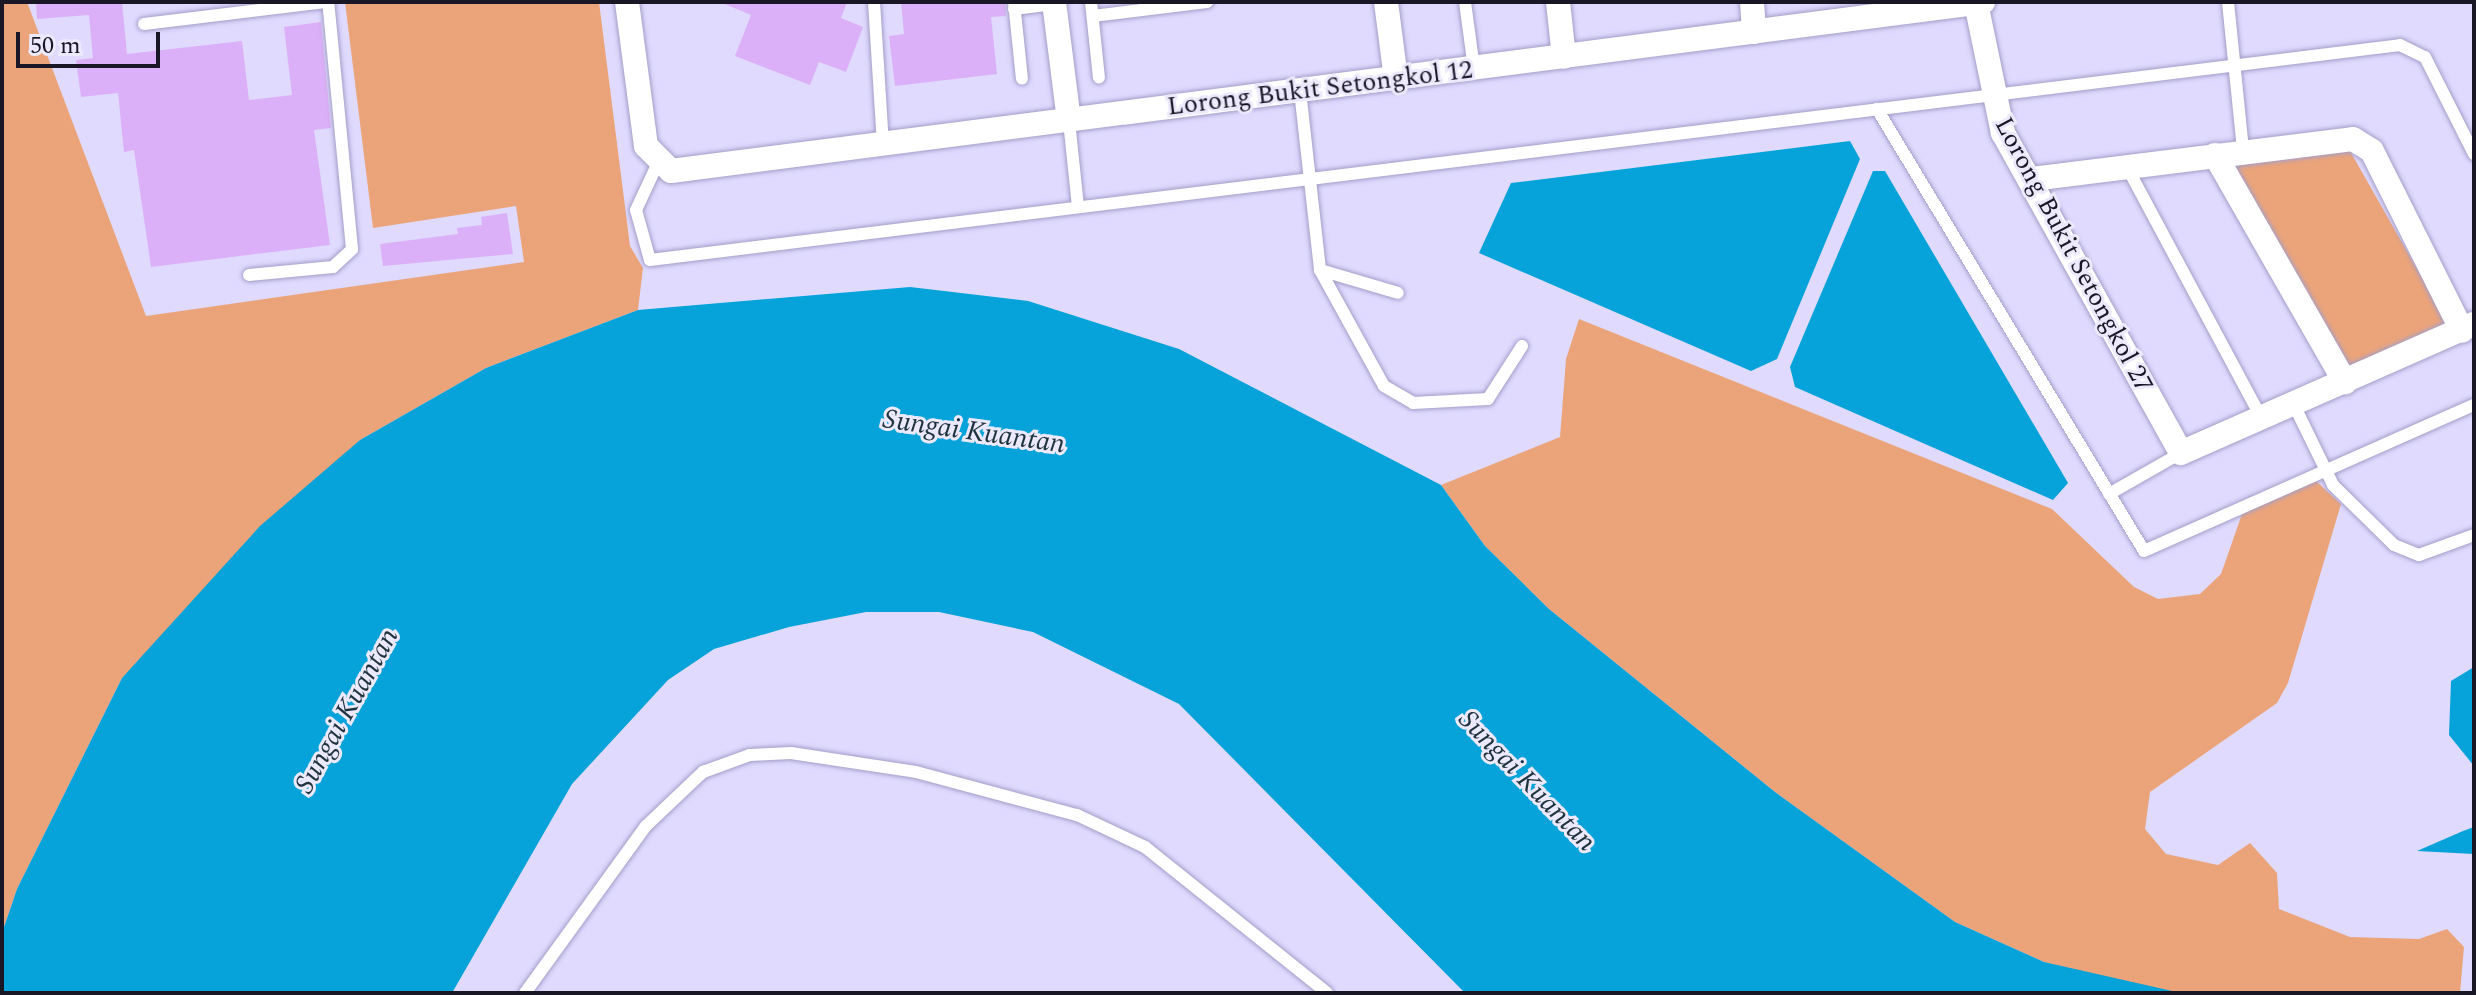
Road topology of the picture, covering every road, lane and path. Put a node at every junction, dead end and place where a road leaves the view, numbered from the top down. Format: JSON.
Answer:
{"nodes":[{"id":1,"x":198,"y":2,"type":"edge"},
{"id":2,"x":327,"y":2,"type":"edge"},
{"id":3,"x":627,"y":2,"type":"edge"},
{"id":4,"x":874,"y":2,"type":"edge"},
{"id":5,"x":1091,"y":2,"type":"edge"},
{"id":6,"x":1207,"y":2,"type":"edge"},
{"id":7,"x":1386,"y":2,"type":"edge"},
{"id":8,"x":1465,"y":2,"type":"edge"},
{"id":9,"x":1558,"y":2,"type":"edge"},
{"id":10,"x":1752,"y":2,"type":"edge"},
{"id":11,"x":1983,"y":2,"type":"edge"},
{"id":12,"x":2228,"y":2,"type":"edge"},
{"id":13,"x":1054,"y":3,"type":"edge"},
{"id":14,"x":1976,"y":3,"type":"edge"},
{"id":15,"x":1014,"y":5,"type":"edge"},
{"id":16,"x":1093,"y":16,"type":"junction"},
{"id":17,"x":200,"y":17,"type":"junction"},
{"id":18,"x":144,"y":24,"type":"dead end"},
{"id":19,"x":1754,"y":32,"type":"junction"},
{"id":20,"x":1564,"y":57,"type":"junction"},
{"id":21,"x":2233,"y":63,"type":"junction"},
{"id":22,"x":1474,"y":69,"type":"junction"},
{"id":23,"x":1099,"y":78,"type":"dead end"},
{"id":24,"x":1022,"y":79,"type":"dead end"},
{"id":25,"x":1396,"y":79,"type":"junction"},
{"id":26,"x":1300,"y":91,"type":"junction"},
{"id":27,"x":1990,"y":95,"type":"junction"},
{"id":28,"x":1877,"y":109,"type":"junction"},
{"id":29,"x":1069,"y":121,"type":"junction"},
{"id":30,"x":883,"y":146,"type":"junction"},
{"id":31,"x":2243,"y":150,"type":"junction"},
{"id":32,"x":2474,"y":154,"type":"edge"},
{"id":33,"x":2215,"y":155,"type":"junction"},
{"id":34,"x":657,"y":165,"type":"junction"},
{"id":35,"x":2128,"y":169,"type":"junction"},
{"id":36,"x":1311,"y":177,"type":"junction"},
{"id":37,"x":2032,"y":179,"type":"junction"},
{"id":38,"x":1078,"y":206,"type":"junction"},
{"id":39,"x":1320,"y":270,"type":"junction"},
{"id":40,"x":249,"y":275,"type":"dead end"},
{"id":41,"x":1398,"y":293,"type":"dead end"},
{"id":42,"x":2468,"y":327,"type":"edge"},
{"id":43,"x":1522,"y":346,"type":"dead end"},
{"id":44,"x":2345,"y":382,"type":"junction"},
{"id":45,"x":2294,"y":405,"type":"junction"},
{"id":46,"x":2474,"y":405,"type":"edge"},
{"id":47,"x":2262,"y":419,"type":"junction"},
{"id":48,"x":2181,"y":453,"type":"junction"},
{"id":49,"x":2327,"y":474,"type":"junction"},
{"id":50,"x":2109,"y":494,"type":"junction"},
{"id":51,"x":2474,"y":535,"type":"edge"},
{"id":52,"x":525,"y":993,"type":"edge"},
{"id":53,"x":1327,"y":993,"type":"edge"}],
"edges":[{"from":1,"to":17,"type":"lane"},
{"from":2,"to":17,"type":"lane"},
{"from":2,"to":40,"type":"lane"},
{"from":3,"to":34,"type":"street"},
{"from":4,"to":30,"type":"lane"},
{"from":5,"to":16,"type":"lane"},
{"from":6,"to":16,"type":"lane"},
{"from":7,"to":25,"type":"street"},
{"from":8,"to":22,"type":"lane"},
{"from":9,"to":20,"type":"street"},
{"from":10,"to":19,"type":"street"},
{"from":11,"to":14,"type":"street","name":"Lorong Bukit Setongkol 12"},
{"from":12,"to":21,"type":"lane"},
{"from":13,"to":15,"type":"lane"},
{"from":13,"to":29,"type":"street"},
{"from":14,"to":19,"type":"street","name":"Lorong Bukit Setongkol 12"},
{"from":14,"to":27,"type":"street","name":"Lorong Bukit Setongkol 27"},
{"from":15,"to":24,"type":"lane"},
{"from":16,"to":23,"type":"lane"},
{"from":17,"to":18,"type":"lane"},
{"from":19,"to":20,"type":"street","name":"Lorong Bukit Setongkol 12"},
{"from":20,"to":22,"type":"street","name":"Lorong Bukit Setongkol 12"},
{"from":21,"to":27,"type":"lane"},
{"from":21,"to":31,"type":"lane"},
{"from":21,"to":32,"type":"lane"},
{"from":22,"to":25,"type":"street","name":"Lorong Bukit Setongkol 12"},
{"from":25,"to":26,"type":"street","name":"Lorong Bukit Setongkol 12"},
{"from":26,"to":29,"type":"street","name":"Lorong Bukit Setongkol 12"},
{"from":26,"to":36,"type":"lane"},
{"from":27,"to":28,"type":"lane"},
{"from":27,"to":37,"type":"street","name":"Lorong Bukit Setongkol 27"},
{"from":28,"to":36,"type":"lane"},
{"from":28,"to":50,"type":"lane"},
{"from":29,"to":30,"type":"street","name":"Lorong Bukit Setongkol 12"},
{"from":29,"to":38,"type":"lane"},
{"from":30,"to":34,"type":"street","name":"Lorong Bukit Setongkol 12"},
{"from":31,"to":33,"type":"street"},
{"from":31,"to":42,"type":"street"},
{"from":33,"to":35,"type":"street"},
{"from":33,"to":44,"type":"street"},
{"from":34,"to":38,"type":"lane"},
{"from":35,"to":37,"type":"street"},
{"from":35,"to":47,"type":"lane"},
{"from":36,"to":38,"type":"lane"},
{"from":36,"to":39,"type":"lane"},
{"from":37,"to":48,"type":"street","name":"Lorong Bukit Setongkol 27"},
{"from":39,"to":41,"type":"lane"},
{"from":39,"to":43,"type":"lane"},
{"from":42,"to":44,"type":"street"},
{"from":44,"to":45,"type":"street"},
{"from":45,"to":47,"type":"street"},
{"from":45,"to":49,"type":"lane"},
{"from":46,"to":49,"type":"lane"},
{"from":47,"to":48,"type":"street"},
{"from":48,"to":50,"type":"lane"},
{"from":49,"to":50,"type":"lane"},
{"from":49,"to":51,"type":"lane"},
{"from":52,"to":53,"type":"lane"}]}
